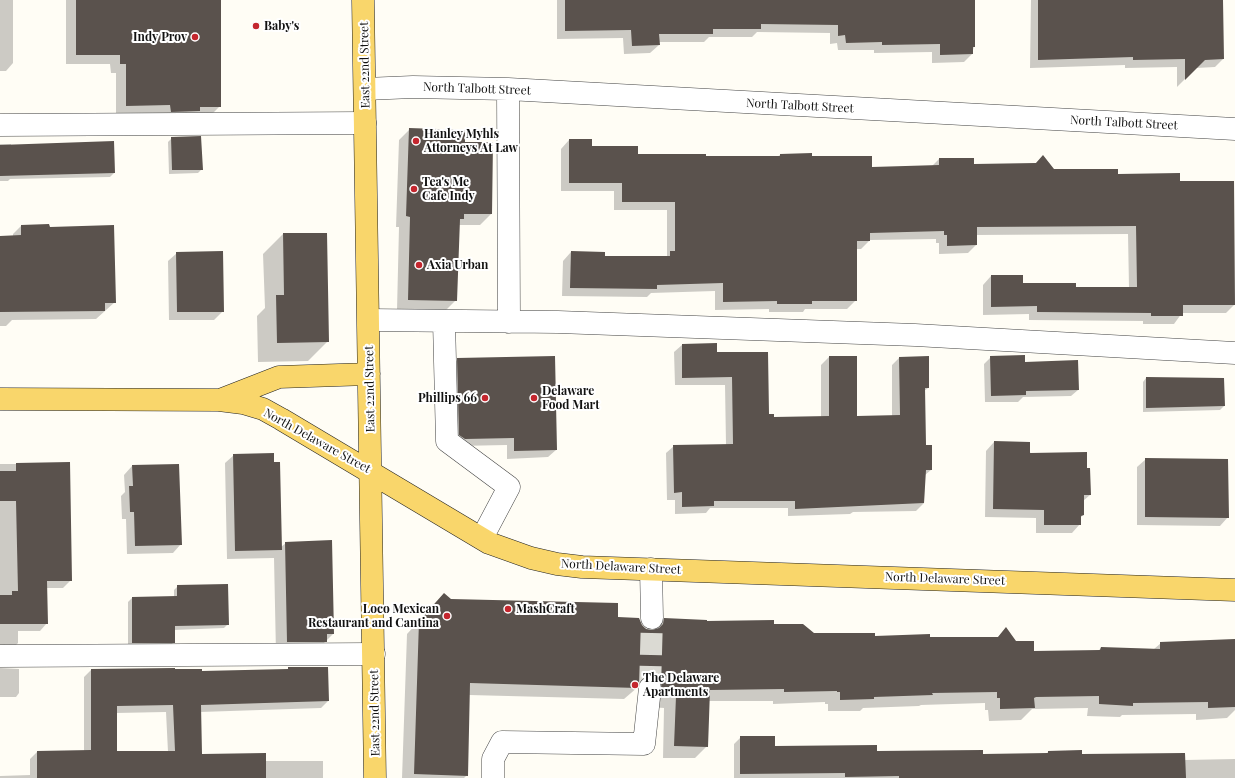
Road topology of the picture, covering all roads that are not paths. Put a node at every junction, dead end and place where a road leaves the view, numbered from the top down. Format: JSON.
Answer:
{"nodes":[{"id":1,"x":364,"y":0,"type":"edge"},
{"id":2,"x":366,"y":89,"type":"junction"},
{"id":3,"x":508,"y":89,"type":"junction"},
{"id":4,"x":366,"y":123,"type":"junction"},
{"id":5,"x":0,"y":125,"type":"edge"},
{"id":6,"x":1235,"y":129,"type":"edge"},
{"id":7,"x":369,"y":320,"type":"junction"},
{"id":8,"x":444,"y":321,"type":"junction"},
{"id":9,"x":509,"y":322,"type":"junction"},
{"id":10,"x":1235,"y":353,"type":"edge"},
{"id":11,"x":369,"y":374,"type":"junction"},
{"id":12,"x":0,"y":399,"type":"edge"},
{"id":13,"x":219,"y":400,"type":"junction"},
{"id":14,"x":372,"y":472,"type":"junction"},
{"id":15,"x":482,"y":538,"type":"junction"},
{"id":16,"x":651,"y":569,"type":"junction"},
{"id":17,"x":1235,"y":590,"type":"edge"},
{"id":18,"x":652,"y":618,"type":"tunnel mouth"},
{"id":19,"x":374,"y":654,"type":"junction"},
{"id":20,"x":0,"y":656,"type":"edge"},
{"id":21,"x":650,"y":688,"type":"tunnel mouth"},
{"id":22,"x":375,"y":778,"type":"edge"},
{"id":23,"x":493,"y":778,"type":"edge"}],
"edges":[{"from":1,"to":2,"type":"main road","name":"East 22nd Street"},
{"from":2,"to":3,"type":"street","name":"North Talbott Street"},
{"from":2,"to":4,"type":"main road","name":"East 22nd Street"},
{"from":3,"to":6,"type":"street","name":"North Talbott Street"},
{"from":3,"to":9,"type":"street"},
{"from":4,"to":5,"type":"street"},
{"from":4,"to":7,"type":"main road","name":"East 22nd Street"},
{"from":7,"to":8,"type":"street"},
{"from":7,"to":11,"type":"main road","name":"East 22nd Street"},
{"from":8,"to":9,"type":"street"},
{"from":8,"to":15,"type":"street"},
{"from":9,"to":10,"type":"street"},
{"from":11,"to":13,"type":"main road"},
{"from":11,"to":14,"type":"main road","name":"East 22nd Street"},
{"from":12,"to":13,"type":"main road","name":"North Delaware Street"},
{"from":13,"to":14,"type":"main road","name":"North Delaware Street"},
{"from":14,"to":15,"type":"main road","name":"North Delaware Street"},
{"from":14,"to":19,"type":"main road","name":"East 22nd Street"},
{"from":15,"to":16,"type":"main road","name":"North Delaware Street"},
{"from":16,"to":17,"type":"main road","name":"North Delaware Street"},
{"from":16,"to":18,"type":"street"},
{"from":19,"to":20,"type":"street"},
{"from":19,"to":22,"type":"main road","name":"East 22nd Street"},
{"from":21,"to":23,"type":"street"}]}
